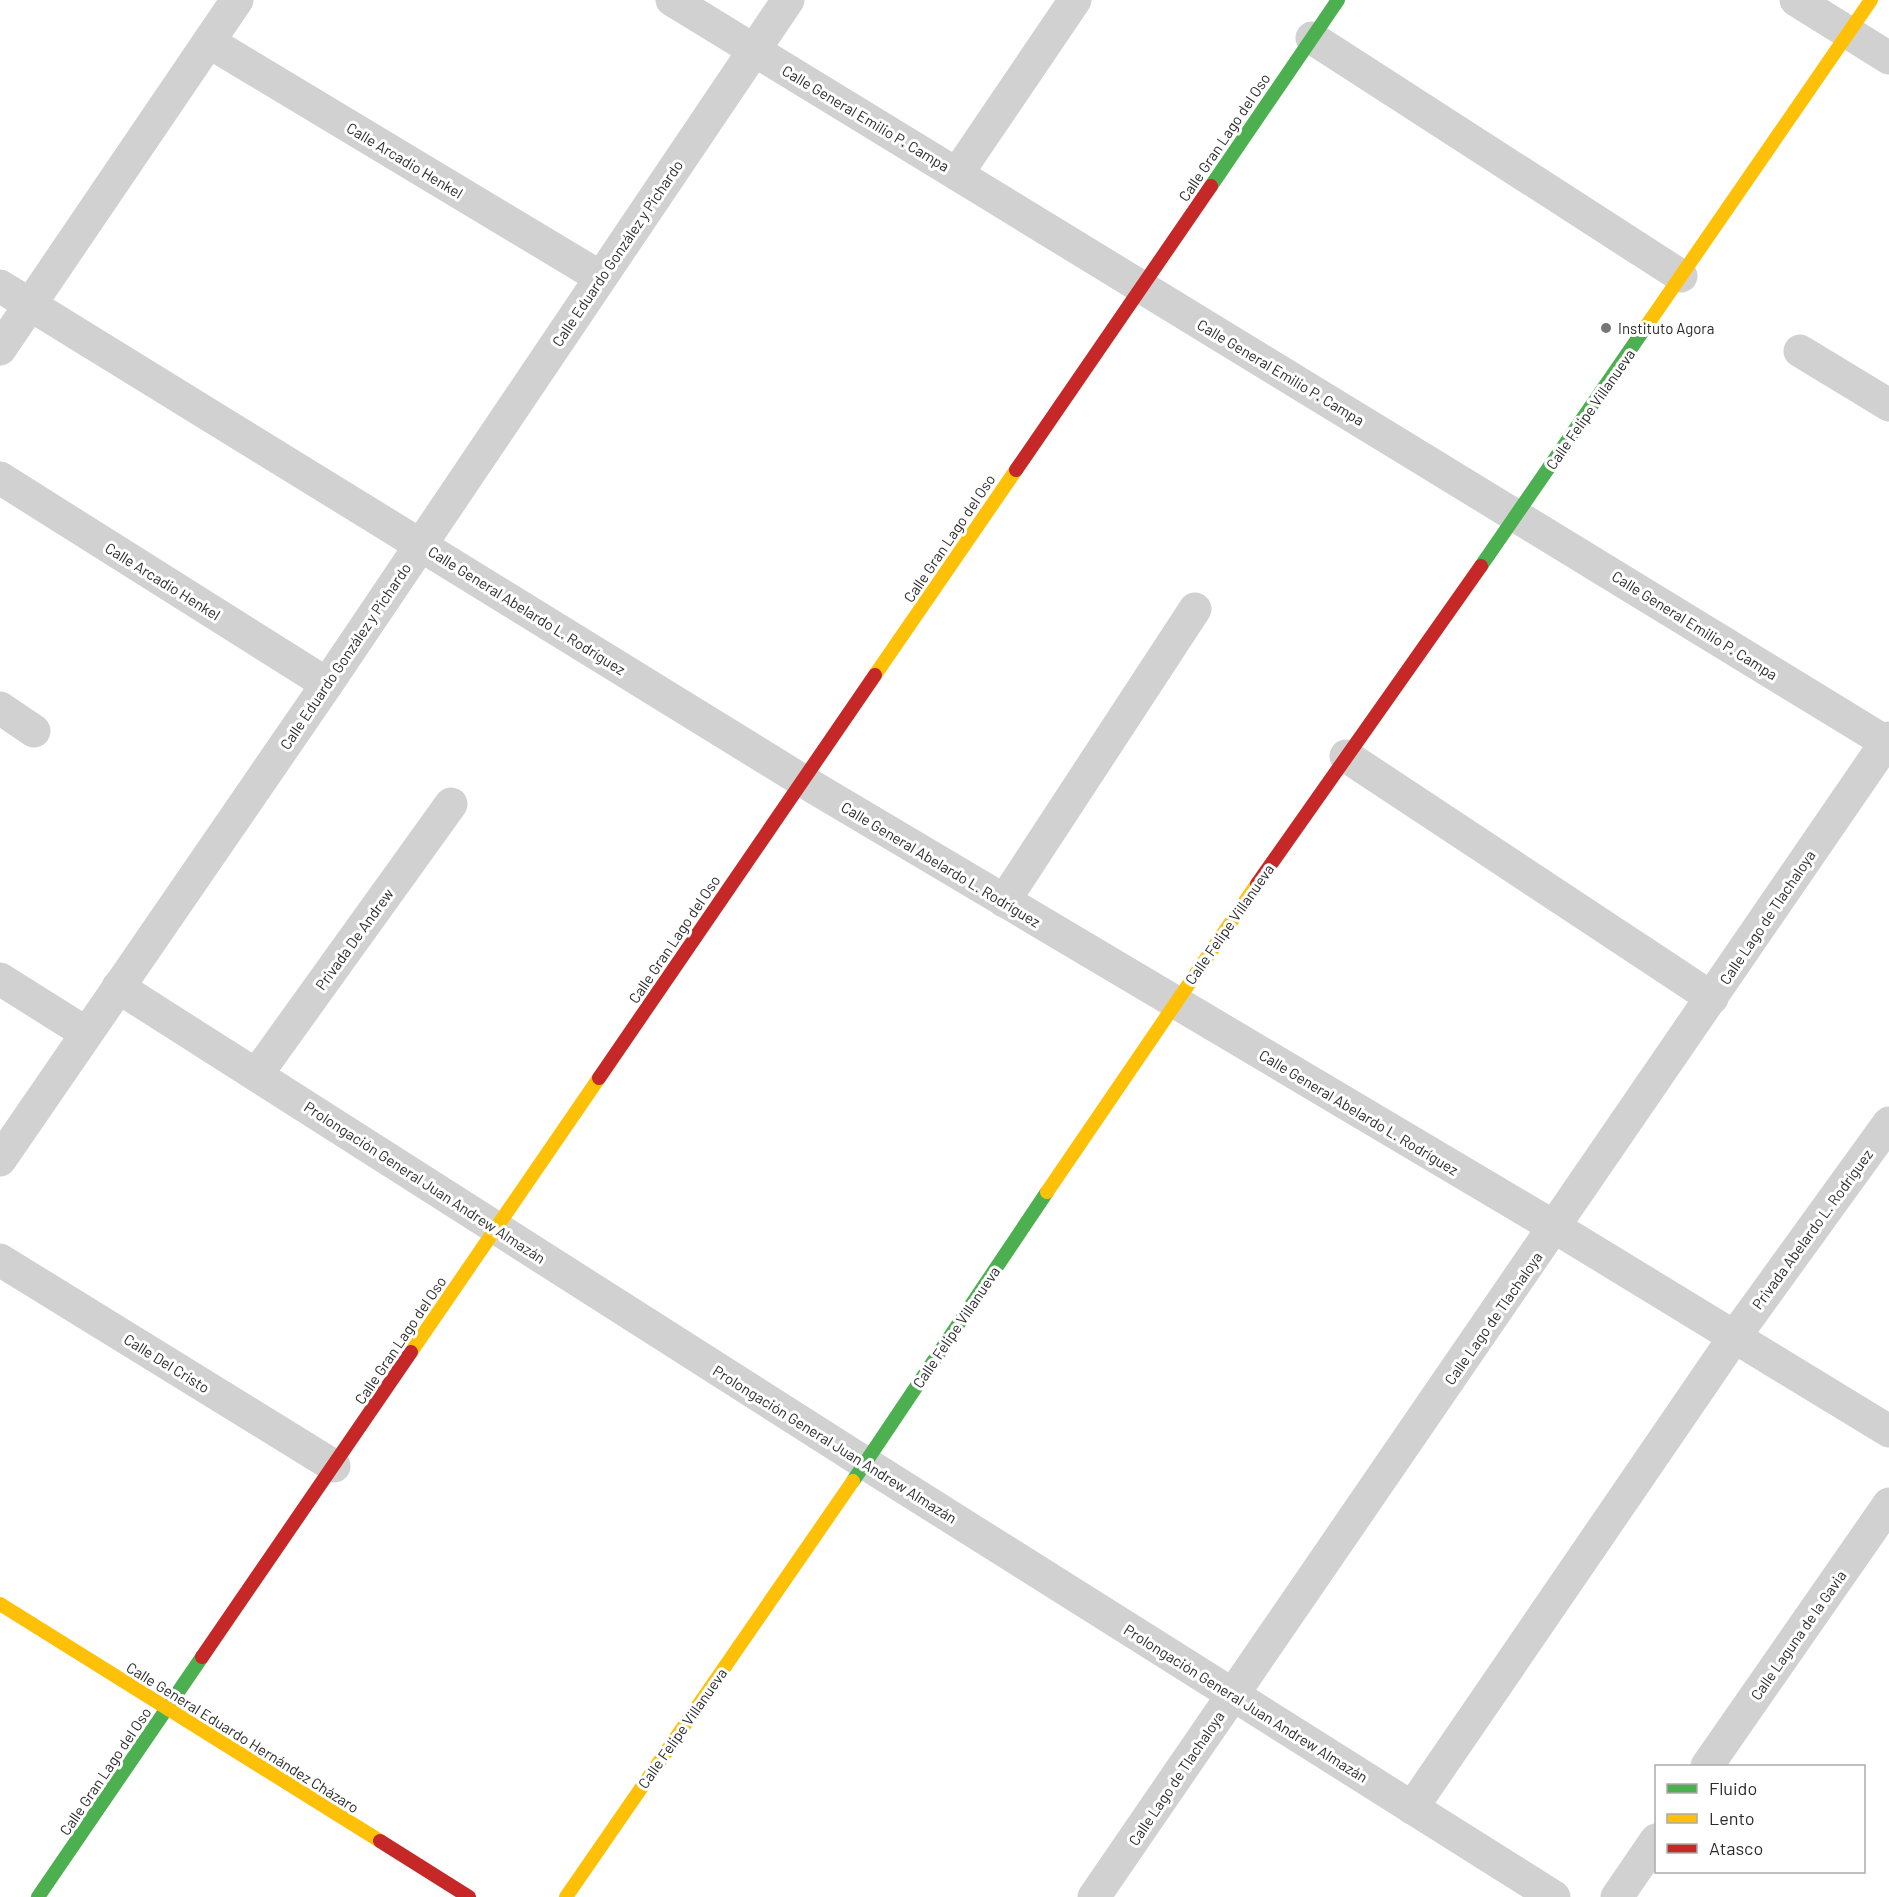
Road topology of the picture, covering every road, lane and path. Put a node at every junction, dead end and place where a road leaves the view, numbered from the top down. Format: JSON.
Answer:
{"nodes":[{"id":1,"x":237,"y":0,"type":"edge"},
{"id":2,"x":672,"y":0,"type":"edge"},
{"id":3,"x":788,"y":0,"type":"edge"},
{"id":4,"x":1075,"y":0,"type":"edge"},
{"id":5,"x":1338,"y":0,"type":"edge"},
{"id":6,"x":1796,"y":0,"type":"edge"},
{"id":7,"x":1871,"y":0,"type":"edge"},
{"id":8,"x":1849,"y":33,"type":"junction"},
{"id":9,"x":1312,"y":38,"type":"junction"},
{"id":10,"x":209,"y":42,"type":"junction"},
{"id":11,"x":754,"y":51,"type":"junction"},
{"id":12,"x":1889,"y":57,"type":"edge"},
{"id":13,"x":957,"y":174,"type":"junction"},
{"id":14,"x":1681,"y":276,"type":"junction"},
{"id":15,"x":600,"y":277,"type":"junction"},
{"id":16,"x":0,"y":286,"type":"edge"},
{"id":17,"x":1142,"y":287,"type":"junction"},
{"id":18,"x":31,"y":305,"type":"junction"},
{"id":19,"x":0,"y":349,"type":"edge"},
{"id":20,"x":1800,"y":351,"type":"dead end"},
{"id":21,"x":1889,"y":405,"type":"edge"},
{"id":22,"x":0,"y":478,"type":"edge"},
{"id":23,"x":1516,"y":516,"type":"junction"},
{"id":24,"x":421,"y":545,"type":"junction"},
{"id":25,"x":1195,"y":609,"type":"dead end"},
{"id":26,"x":327,"y":684,"type":"junction"},
{"id":27,"x":0,"y":708,"type":"edge"},
{"id":28,"x":34,"y":731,"type":"dead end"},
{"id":29,"x":1888,"y":742,"type":"edge"},
{"id":30,"x":1346,"y":756,"type":"junction"},
{"id":31,"x":803,"y":781,"type":"junction"},
{"id":32,"x":451,"y":804,"type":"dead end"},
{"id":33,"x":1004,"y":901,"type":"junction"},
{"id":34,"x":0,"y":979,"type":"edge"},
{"id":35,"x":118,"y":987,"type":"junction"},
{"id":36,"x":1712,"y":998,"type":"junction"},
{"id":37,"x":1174,"y":1002,"type":"junction"},
{"id":38,"x":86,"y":1033,"type":"junction"},
{"id":39,"x":257,"y":1074,"type":"junction"},
{"id":40,"x":1889,"y":1123,"type":"edge"},
{"id":41,"x":0,"y":1160,"type":"edge"},
{"id":42,"x":496,"y":1228,"type":"junction"},
{"id":43,"x":1556,"y":1228,"type":"junction"},
{"id":44,"x":0,"y":1260,"type":"edge"},
{"id":45,"x":1735,"y":1336,"type":"junction"},
{"id":46,"x":1889,"y":1431,"type":"edge"},
{"id":47,"x":865,"y":1463,"type":"junction"},
{"id":48,"x":334,"y":1466,"type":"junction"},
{"id":49,"x":1889,"y":1504,"type":"edge"},
{"id":50,"x":0,"y":1605,"type":"edge"},
{"id":51,"x":1234,"y":1694,"type":"junction"},
{"id":52,"x":167,"y":1709,"type":"junction"},
{"id":53,"x":1708,"y":1765,"type":"edge"},
{"id":54,"x":1412,"y":1808,"type":"junction"},
{"id":55,"x":1655,"y":1841,"type":"edge"},
{"id":56,"x":38,"y":1897,"type":"edge"},
{"id":57,"x":470,"y":1897,"type":"edge"},
{"id":58,"x":566,"y":1897,"type":"edge"},
{"id":59,"x":1094,"y":1897,"type":"edge"},
{"id":60,"x":1554,"y":1897,"type":"edge"},
{"id":61,"x":1617,"y":1897,"type":"edge"}],
"edges":[{"from":1,"to":10,"type":"street"},
{"from":2,"to":11,"type":"street","name":"Calle General Emilio P. Campa"},
{"from":3,"to":11,"type":"street","name":"Calle Eduardo González y Pichardo"},
{"from":4,"to":13,"type":"street"},
{"from":5,"to":9,"type":"street","name":"Calle Gran Lago del Oso"},
{"from":6,"to":8,"type":"street"},
{"from":7,"to":8,"type":"street","name":"Calle Felipe Villanueva"},
{"from":8,"to":12,"type":"street"},
{"from":8,"to":14,"type":"street","name":"Calle Felipe Villanueva"},
{"from":9,"to":14,"type":"street"},
{"from":9,"to":17,"type":"street","name":"Calle Gran Lago del Oso"},
{"from":10,"to":15,"type":"street","name":"Calle Arcadio Henkel"},
{"from":10,"to":18,"type":"street"},
{"from":11,"to":13,"type":"street","name":"Calle General Emilio P. Campa"},
{"from":11,"to":15,"type":"street","name":"Calle Eduardo González y Pichardo"},
{"from":13,"to":17,"type":"street","name":"Calle General Emilio P. Campa"},
{"from":14,"to":23,"type":"street","name":"Calle Felipe Villanueva"},
{"from":15,"to":24,"type":"street","name":"Calle Eduardo González y Pichardo"},
{"from":16,"to":18,"type":"street","name":"Calle General Abelardo L. Rodríguez"},
{"from":17,"to":23,"type":"street","name":"Calle General Emilio P. Campa"},
{"from":17,"to":31,"type":"street","name":"Calle Gran Lago del Oso"},
{"from":18,"to":19,"type":"street"},
{"from":18,"to":24,"type":"street","name":"Calle General Abelardo L. Rodríguez"},
{"from":20,"to":21,"type":"street"},
{"from":22,"to":26,"type":"street","name":"Calle Arcadio Henkel"},
{"from":23,"to":29,"type":"street","name":"Calle General Emilio P. Campa"},
{"from":23,"to":30,"type":"street","name":"Calle Felipe Villanueva"},
{"from":24,"to":26,"type":"street","name":"Calle Eduardo González y Pichardo"},
{"from":24,"to":31,"type":"street","name":"Calle General Abelardo L. Rodríguez"},
{"from":25,"to":33,"type":"street"},
{"from":26,"to":35,"type":"street","name":"Calle Eduardo González y Pichardo"},
{"from":27,"to":28,"type":"street"},
{"from":29,"to":36,"type":"street","name":"Calle Lago de Tlachaloya"},
{"from":30,"to":36,"type":"street"},
{"from":30,"to":37,"type":"street","name":"Calle Felipe Villanueva"},
{"from":31,"to":33,"type":"street","name":"Calle General Abelardo L. Rodríguez"},
{"from":31,"to":42,"type":"street","name":"Calle Gran Lago del Oso"},
{"from":32,"to":39,"type":"street","name":"Privada De Andrew"},
{"from":33,"to":37,"type":"street","name":"Calle General Abelardo L. Rodríguez"},
{"from":34,"to":38,"type":"street"},
{"from":35,"to":38,"type":"street","name":"Calle Eduardo González y Pichardo"},
{"from":35,"to":39,"type":"street","name":"Prolongación General Juan Andrew Almazán"},
{"from":36,"to":43,"type":"street","name":"Calle Lago de Tlachaloya"},
{"from":37,"to":43,"type":"street","name":"Calle General Abelardo L. Rodríguez"},
{"from":37,"to":47,"type":"street","name":"Calle Felipe Villanueva"},
{"from":38,"to":41,"type":"street","name":"Calle Eduardo González y Pichardo"},
{"from":39,"to":42,"type":"street","name":"Prolongación General Juan Andrew Almazán"},
{"from":40,"to":45,"type":"street","name":"Privada Abelardo L. Rodríguez"},
{"from":42,"to":47,"type":"street","name":"Prolongación General Juan Andrew Almazán"},
{"from":42,"to":48,"type":"street","name":"Calle Gran Lago del Oso"},
{"from":43,"to":45,"type":"street","name":"Calle General Abelardo L. Rodríguez"},
{"from":43,"to":51,"type":"street","name":"Calle Lago de Tlachaloya"},
{"from":44,"to":48,"type":"street","name":"Calle Del Cristo"},
{"from":45,"to":46,"type":"street","name":"Calle General Abelardo L. Rodríguez"},
{"from":45,"to":54,"type":"street","name":"Privada Abelardo L. Rodríguez"},
{"from":47,"to":51,"type":"street","name":"Prolongación General Juan Andrew Almazán"},
{"from":47,"to":58,"type":"street","name":"Calle Felipe Villanueva"},
{"from":48,"to":52,"type":"street","name":"Calle Gran Lago del Oso"},
{"from":49,"to":53,"type":"street","name":"Calle Laguna de la Gavia"},
{"from":50,"to":52,"type":"street","name":"Calle General Eduardo Hernández Cházaro"},
{"from":51,"to":54,"type":"street","name":"Prolongación General Juan Andrew Almazán"},
{"from":51,"to":59,"type":"street","name":"Calle Lago de Tlachaloya"},
{"from":52,"to":56,"type":"street","name":"Calle Gran Lago del Oso"},
{"from":52,"to":57,"type":"street","name":"Calle General Eduardo Hernández Cházaro"},
{"from":54,"to":60,"type":"street","name":"Prolongación General Juan Andrew Almazán"},
{"from":55,"to":61,"type":"street"}]}
